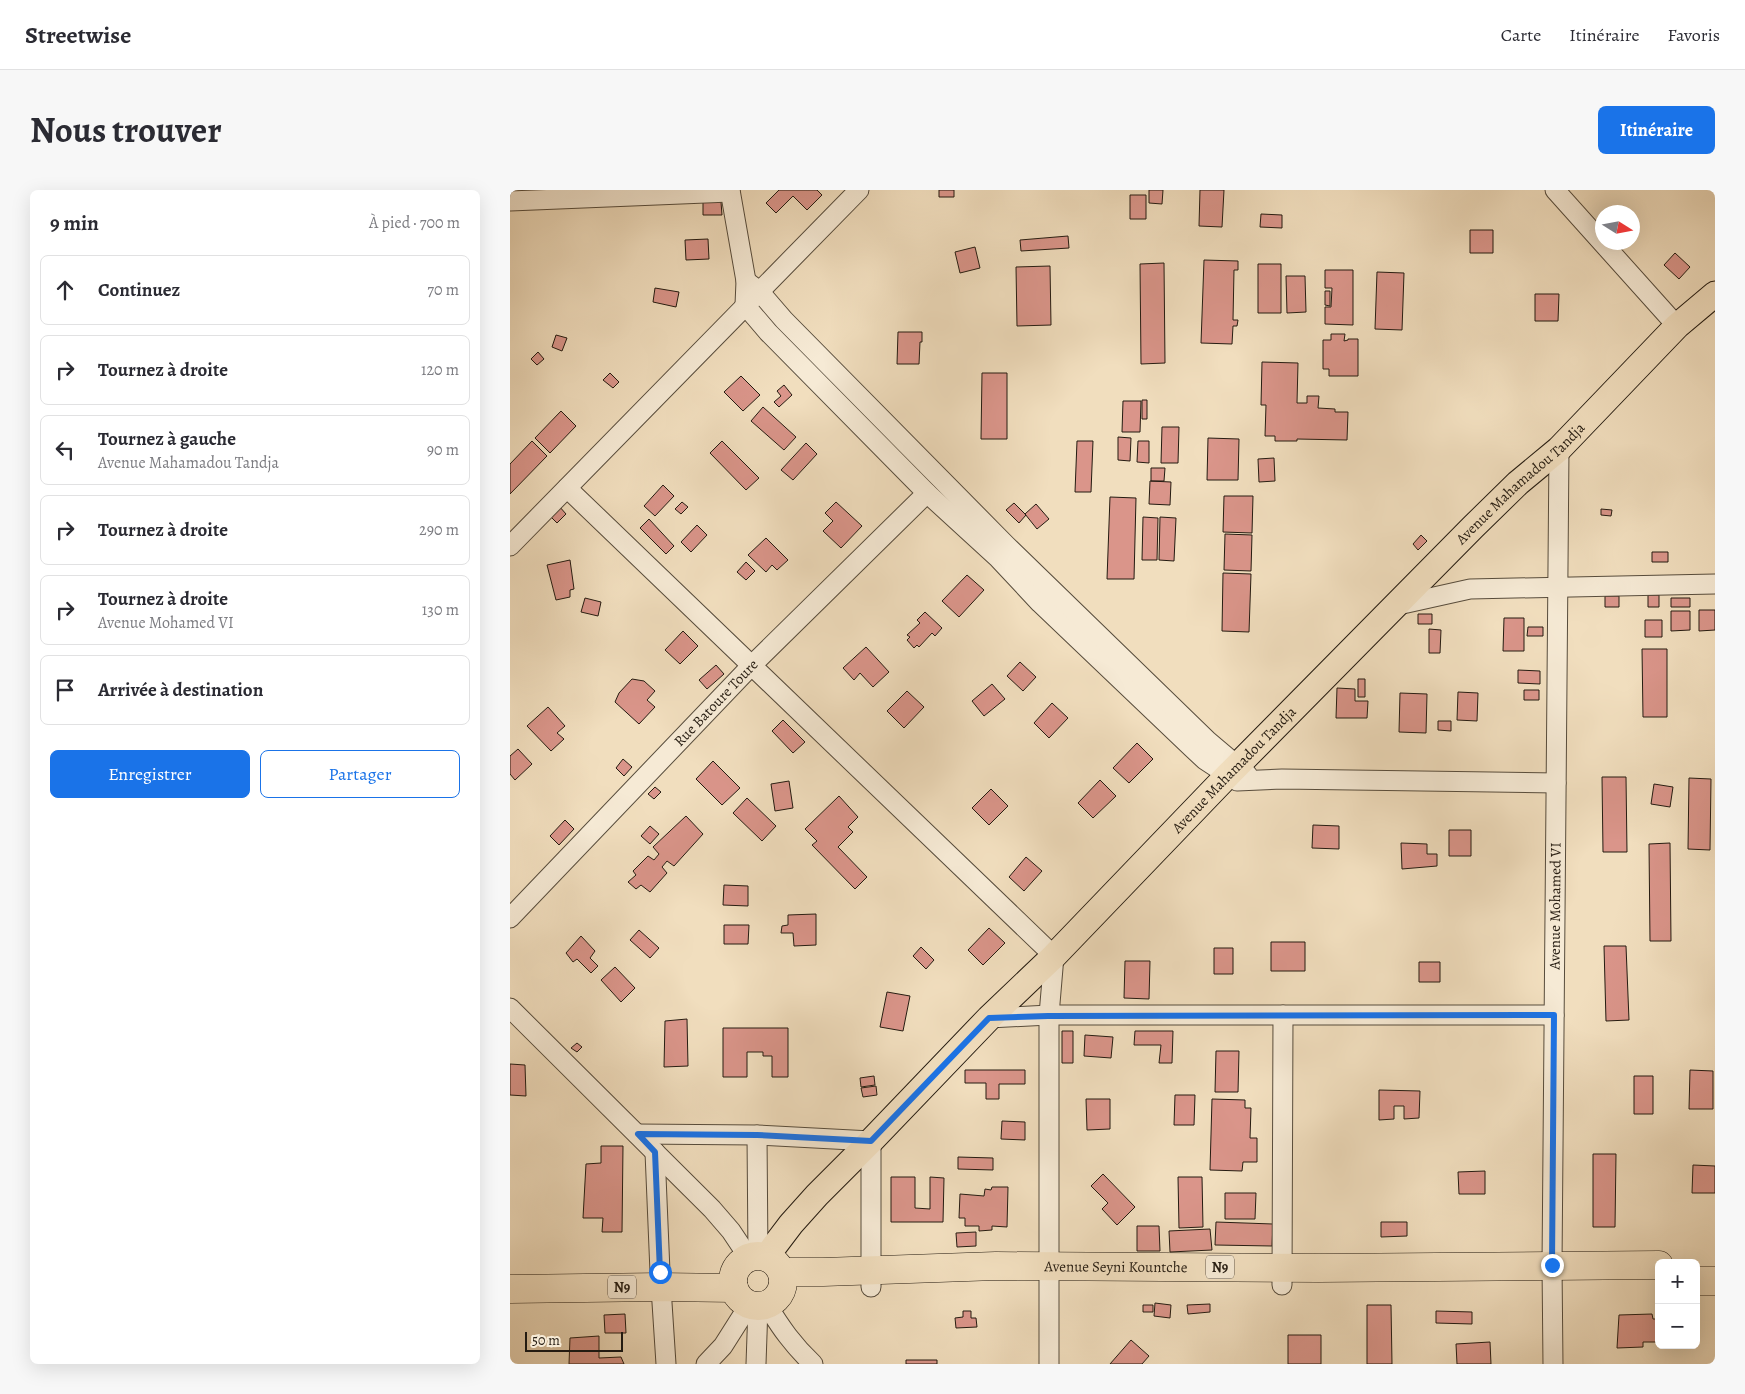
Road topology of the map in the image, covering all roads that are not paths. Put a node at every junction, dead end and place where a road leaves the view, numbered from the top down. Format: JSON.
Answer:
{"nodes":[{"id":1,"x":859,"y":190,"type":"edge"},
{"id":2,"x":1554,"y":190,"type":"edge"},
{"id":3,"x":730,"y":191,"type":"edge"},
{"id":4,"x":510,"y":201,"type":"edge"},
{"id":5,"x":752,"y":286,"type":"junction"},
{"id":6,"x":1715,"y":294,"type":"edge"},
{"id":7,"x":745,"y":305,"type":"junction"},
{"id":8,"x":1677,"y":326,"type":"junction"},
{"id":9,"x":1559,"y":450,"type":"junction"},
{"id":10,"x":567,"y":488,"type":"junction"},
{"id":11,"x":927,"y":493,"type":"junction"},
{"id":12,"x":510,"y":546,"type":"edge"},
{"id":13,"x":1715,"y":584,"type":"edge"},
{"id":14,"x":1558,"y":587,"type":"junction"},
{"id":15,"x":1398,"y":605,"type":"junction"},
{"id":16,"x":752,"y":665,"type":"junction"},
{"id":17,"x":1135,"y":682,"type":"junction"},
{"id":18,"x":1239,"y":774,"type":"junction"},
{"id":19,"x":1556,"y":783,"type":"junction"},
{"id":20,"x":510,"y":918,"type":"edge"},
{"id":21,"x":1054,"y":956,"type":"junction"},
{"id":22,"x":510,"y":1008,"type":"edge"},
{"id":23,"x":1283,"y":1015,"type":"junction"},
{"id":24,"x":1554,"y":1015,"type":"junction"},
{"id":25,"x":1048,"y":1016,"type":"junction"},
{"id":26,"x":989,"y":1018,"type":"junction"},
{"id":27,"x":638,"y":1134,"type":"junction"},
{"id":28,"x":757,"y":1135,"type":"junction"},
{"id":29,"x":871,"y":1141,"type":"junction"},
{"id":30,"x":655,"y":1152,"type":"junction"},
{"id":31,"x":1655,"y":1265,"type":"edge"},
{"id":32,"x":510,"y":1271,"type":"edge"},
{"id":33,"x":1050,"y":1275,"type":"junction"},
{"id":34,"x":1552,"y":1275,"type":"junction"},
{"id":35,"x":1282,"y":1277,"type":"junction"},
{"id":36,"x":871,"y":1278,"type":"junction"},
{"id":37,"x":660,"y":1279,"type":"junction"},
{"id":38,"x":560,"y":1280,"type":"junction"},
{"id":39,"x":758,"y":1281,"type":"junction"},
{"id":40,"x":1655,"y":1282,"type":"edge"},
{"id":41,"x":510,"y":1289,"type":"edge"},
{"id":42,"x":666,"y":1364,"type":"edge"},
{"id":43,"x":706,"y":1364,"type":"edge"},
{"id":44,"x":756,"y":1364,"type":"edge"},
{"id":45,"x":813,"y":1364,"type":"edge"},
{"id":46,"x":1049,"y":1364,"type":"edge"},
{"id":47,"x":1552,"y":1364,"type":"edge"}],
"edges":[{"from":1,"to":5,"type":"street"},
{"from":2,"to":8,"type":"street"},
{"from":3,"to":4,"type":"street"},
{"from":3,"to":5,"type":"street"},
{"from":5,"to":7,"type":"street"},
{"from":5,"to":17,"type":"street"},
{"from":6,"to":8,"type":"main road","name":"Avenue Mahamadou Tandja"},
{"from":7,"to":10,"type":"street"},
{"from":7,"to":11,"type":"street"},
{"from":8,"to":9,"type":"main road","name":"Avenue Mahamadou Tandja"},
{"from":9,"to":14,"type":"street","name":"Avenue Mohamed VI"},
{"from":9,"to":15,"type":"main road","name":"Avenue Mahamadou Tandja"},
{"from":10,"to":12,"type":"street"},
{"from":10,"to":16,"type":"street"},
{"from":11,"to":16,"type":"street","name":"Rue Batoure Toure"},
{"from":11,"to":17,"type":"street"},
{"from":13,"to":14,"type":"street"},
{"from":14,"to":15,"type":"street"},
{"from":14,"to":19,"type":"street","name":"Avenue Mohamed VI"},
{"from":15,"to":18,"type":"main road","name":"Avenue Mahamadou Tandja"},
{"from":16,"to":20,"type":"street","name":"Rue Batoure Toure"},
{"from":16,"to":21,"type":"street"},
{"from":17,"to":18,"type":"street"},
{"from":18,"to":19,"type":"street"},
{"from":18,"to":21,"type":"main road","name":"Avenue Mahamadou Tandja"},
{"from":19,"to":24,"type":"street","name":"Avenue Mohamed VI"},
{"from":21,"to":25,"type":"street"},
{"from":21,"to":26,"type":"main road","name":"Avenue Mahamadou Tandja"},
{"from":22,"to":27,"type":"street"},
{"from":23,"to":24,"type":"street"},
{"from":23,"to":25,"type":"street"},
{"from":23,"to":35,"type":"street"},
{"from":24,"to":34,"type":"street","name":"Avenue Mohamed VI"},
{"from":25,"to":26,"type":"street"},
{"from":25,"to":33,"type":"street"},
{"from":26,"to":29,"type":"main road","name":"Avenue Mahamadou Tandja"},
{"from":27,"to":28,"type":"street"},
{"from":27,"to":30,"type":"street"},
{"from":28,"to":29,"type":"street"},
{"from":28,"to":39,"type":"street"},
{"from":29,"to":36,"type":"street"},
{"from":29,"to":39,"type":"main road","name":"Avenue Mahamadou Tandja"},
{"from":30,"to":37,"type":"street"},
{"from":30,"to":39,"type":"street"},
{"from":31,"to":34,"type":"highway","name":"Avenue Seyni Kountche","number":"N9"},
{"from":32,"to":38,"type":"highway","name":"Avenue Seyni Kountche","number":"N9"},
{"from":33,"to":35,"type":"highway","name":"Avenue Seyni Kountche","number":"N9"},
{"from":33,"to":36,"type":"highway","name":"Avenue Seyni Kountche","number":"N9"},
{"from":33,"to":46,"type":"street"},
{"from":34,"to":35,"type":"highway","name":"Avenue Seyni Kountche","number":"N9"},
{"from":34,"to":40,"type":"highway","name":"Avenue Seyni Kountche","number":"N9"},
{"from":34,"to":47,"type":"street","name":"Avenue Mohamed VI"},
{"from":36,"to":39,"type":"highway","name":"Avenue Seyni Kountche","number":"N9"},
{"from":37,"to":38,"type":"highway","name":"Avenue Seyni Kountche","number":"N9"},
{"from":37,"to":39,"type":"highway","name":"Avenue Seyni Kountche","number":"N9"},
{"from":37,"to":42,"type":"street"},
{"from":38,"to":41,"type":"highway","name":"Avenue Seyni Kountche","number":"N9"},
{"from":39,"to":43,"type":"street"},
{"from":39,"to":44,"type":"street"},
{"from":39,"to":45,"type":"street"}]}
